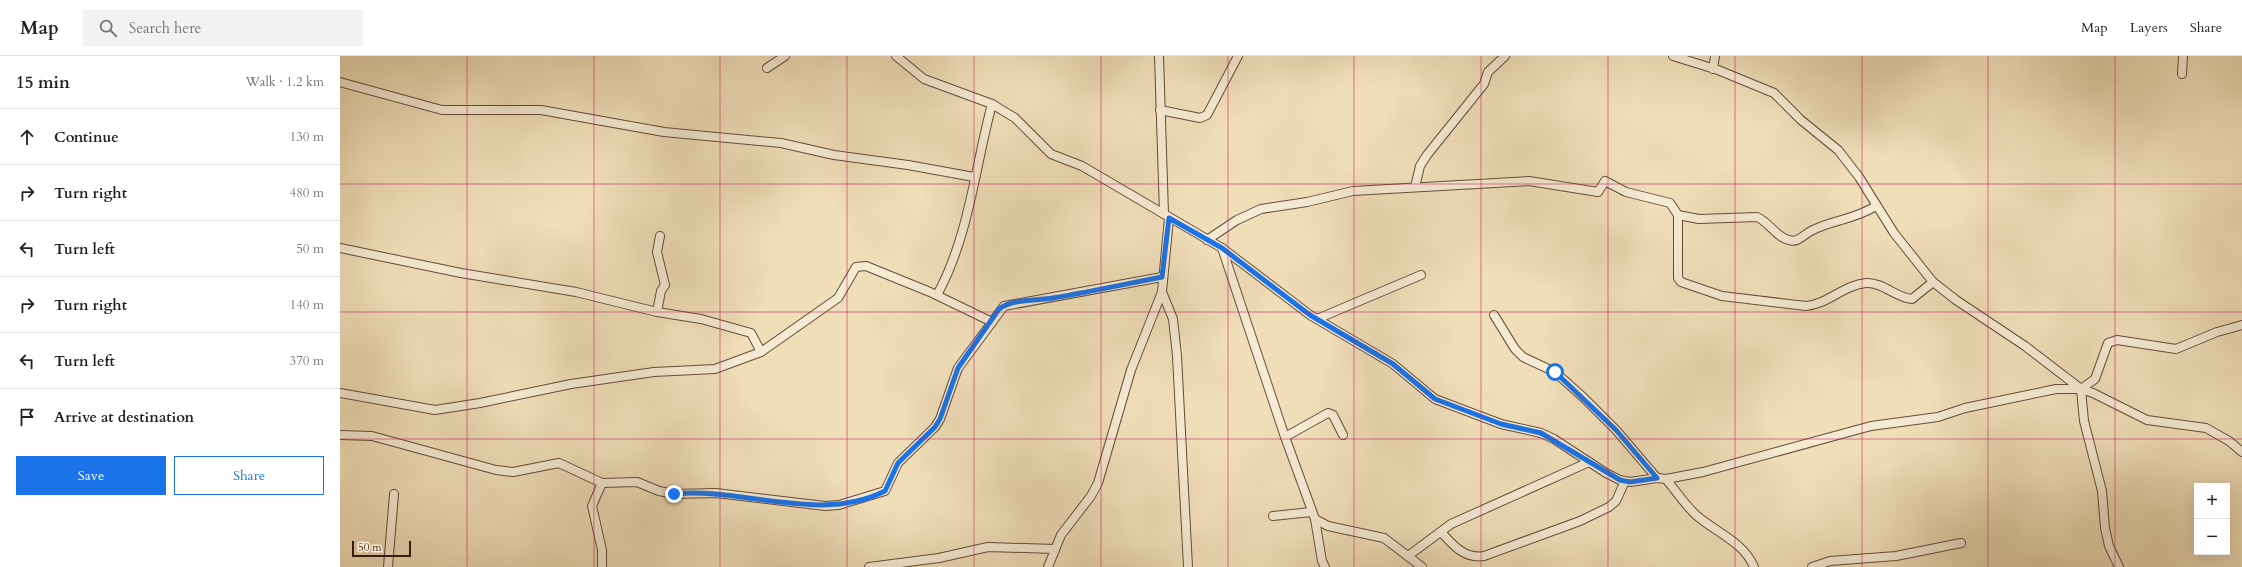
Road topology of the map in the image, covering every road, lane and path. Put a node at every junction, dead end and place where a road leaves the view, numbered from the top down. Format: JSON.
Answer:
{"nodes":[{"id":1,"x":785,"y":56,"type":"edge"},
{"id":2,"x":896,"y":56,"type":"edge"},
{"id":3,"x":1159,"y":56,"type":"edge"},
{"id":4,"x":1238,"y":56,"type":"edge"},
{"id":5,"x":1505,"y":56,"type":"edge"},
{"id":6,"x":1674,"y":56,"type":"edge"},
{"id":7,"x":1716,"y":56,"type":"edge"},
{"id":8,"x":2183,"y":56,"type":"edge"},
{"id":9,"x":767,"y":68,"type":"dead end"},
{"id":10,"x":1713,"y":69,"type":"junction"},
{"id":11,"x":2182,"y":74,"type":"dead end"},
{"id":12,"x":340,"y":82,"type":"edge"},
{"id":13,"x":992,"y":104,"type":"junction"},
{"id":14,"x":1160,"y":110,"type":"junction"},
{"id":15,"x":974,"y":177,"type":"junction"},
{"id":16,"x":1415,"y":187,"type":"junction"},
{"id":17,"x":1876,"y":206,"type":"junction"},
{"id":18,"x":1678,"y":215,"type":"junction"},
{"id":19,"x":1166,"y":216,"type":"junction"},
{"id":20,"x":660,"y":236,"type":"dead end"},
{"id":21,"x":1207,"y":240,"type":"junction"},
{"id":22,"x":340,"y":248,"type":"edge"},
{"id":23,"x":1222,"y":248,"type":"junction"},
{"id":24,"x":1421,"y":275,"type":"dead end"},
{"id":25,"x":1162,"y":277,"type":"junction"},
{"id":26,"x":1933,"y":282,"type":"junction"},
{"id":27,"x":1162,"y":292,"type":"junction"},
{"id":28,"x":937,"y":295,"type":"junction"},
{"id":29,"x":657,"y":312,"type":"junction"},
{"id":30,"x":1494,"y":315,"type":"dead end"},
{"id":31,"x":1317,"y":319,"type":"junction"},
{"id":32,"x":992,"y":322,"type":"junction"},
{"id":33,"x":2242,"y":325,"type":"edge"},
{"id":34,"x":761,"y":352,"type":"junction"},
{"id":35,"x":2081,"y":389,"type":"junction"},
{"id":36,"x":340,"y":393,"type":"edge"},
{"id":37,"x":340,"y":435,"type":"edge"},
{"id":38,"x":1343,"y":435,"type":"dead end"},
{"id":39,"x":1285,"y":437,"type":"junction"},
{"id":40,"x":2242,"y":452,"type":"edge"},
{"id":41,"x":1589,"y":462,"type":"junction"},
{"id":42,"x":1657,"y":478,"type":"junction"},
{"id":43,"x":1666,"y":479,"type":"junction"},
{"id":44,"x":1624,"y":481,"type":"junction"},
{"id":45,"x":602,"y":483,"type":"junction"},
{"id":46,"x":394,"y":494,"type":"dead end"},
{"id":47,"x":1273,"y":516,"type":"dead end"},
{"id":48,"x":1313,"y":516,"type":"junction"},
{"id":49,"x":1441,"y":532,"type":"junction"},
{"id":50,"x":1961,"y":543,"type":"dead end"},
{"id":51,"x":1055,"y":549,"type":"junction"},
{"id":52,"x":1408,"y":556,"type":"junction"},
{"id":53,"x":388,"y":567,"type":"edge"},
{"id":54,"x":602,"y":567,"type":"edge"},
{"id":55,"x":869,"y":567,"type":"edge"},
{"id":56,"x":1048,"y":567,"type":"edge"},
{"id":57,"x":1188,"y":567,"type":"edge"},
{"id":58,"x":1325,"y":567,"type":"edge"},
{"id":59,"x":1422,"y":567,"type":"edge"},
{"id":60,"x":1754,"y":567,"type":"edge"},
{"id":61,"x":1812,"y":567,"type":"edge"},
{"id":62,"x":2119,"y":567,"type":"edge"}],
"edges":[{"from":1,"to":9,"type":"street"},
{"from":2,"to":13,"type":"street"},
{"from":3,"to":14,"type":"street"},
{"from":4,"to":14,"type":"street"},
{"from":5,"to":16,"type":"street"},
{"from":6,"to":10,"type":"street"},
{"from":7,"to":10,"type":"street"},
{"from":8,"to":11,"type":"street"},
{"from":10,"to":17,"type":"street"},
{"from":12,"to":15,"type":"street"},
{"from":13,"to":15,"type":"street"},
{"from":13,"to":19,"type":"street"},
{"from":14,"to":19,"type":"street"},
{"from":15,"to":28,"type":"street"},
{"from":16,"to":18,"type":"street"},
{"from":16,"to":21,"type":"street"},
{"from":17,"to":18,"type":"street"},
{"from":17,"to":26,"type":"street"},
{"from":18,"to":26,"type":"street"},
{"from":19,"to":21,"type":"street"},
{"from":19,"to":25,"type":"street"},
{"from":20,"to":29,"type":"street"},
{"from":21,"to":23,"type":"street"},
{"from":22,"to":29,"type":"street"},
{"from":23,"to":31,"type":"street"},
{"from":23,"to":39,"type":"street"},
{"from":24,"to":31,"type":"street"},
{"from":25,"to":27,"type":"street"},
{"from":25,"to":32,"type":"street"},
{"from":26,"to":35,"type":"street"},
{"from":27,"to":51,"type":"street"},
{"from":27,"to":57,"type":"street"},
{"from":28,"to":32,"type":"street"},
{"from":28,"to":34,"type":"street"},
{"from":29,"to":34,"type":"street"},
{"from":30,"to":42,"type":"street"},
{"from":31,"to":41,"type":"street"},
{"from":32,"to":45,"type":"street"},
{"from":33,"to":35,"type":"street"},
{"from":34,"to":36,"type":"street"},
{"from":35,"to":40,"type":"street"},
{"from":35,"to":43,"type":"street"},
{"from":35,"to":62,"type":"street"},
{"from":37,"to":45,"type":"street"},
{"from":38,"to":39,"type":"street"},
{"from":39,"to":48,"type":"street"},
{"from":41,"to":44,"type":"street"},
{"from":41,"to":49,"type":"street"},
{"from":42,"to":43,"type":"street"},
{"from":42,"to":44,"type":"street"},
{"from":43,"to":60,"type":"street"},
{"from":44,"to":49,"type":"street"},
{"from":45,"to":54,"type":"street"},
{"from":46,"to":53,"type":"street"},
{"from":47,"to":48,"type":"street"},
{"from":48,"to":52,"type":"street"},
{"from":48,"to":58,"type":"street"},
{"from":49,"to":52,"type":"street"},
{"from":50,"to":61,"type":"street"},
{"from":51,"to":55,"type":"street"},
{"from":51,"to":56,"type":"street"},
{"from":52,"to":59,"type":"street"}]}
